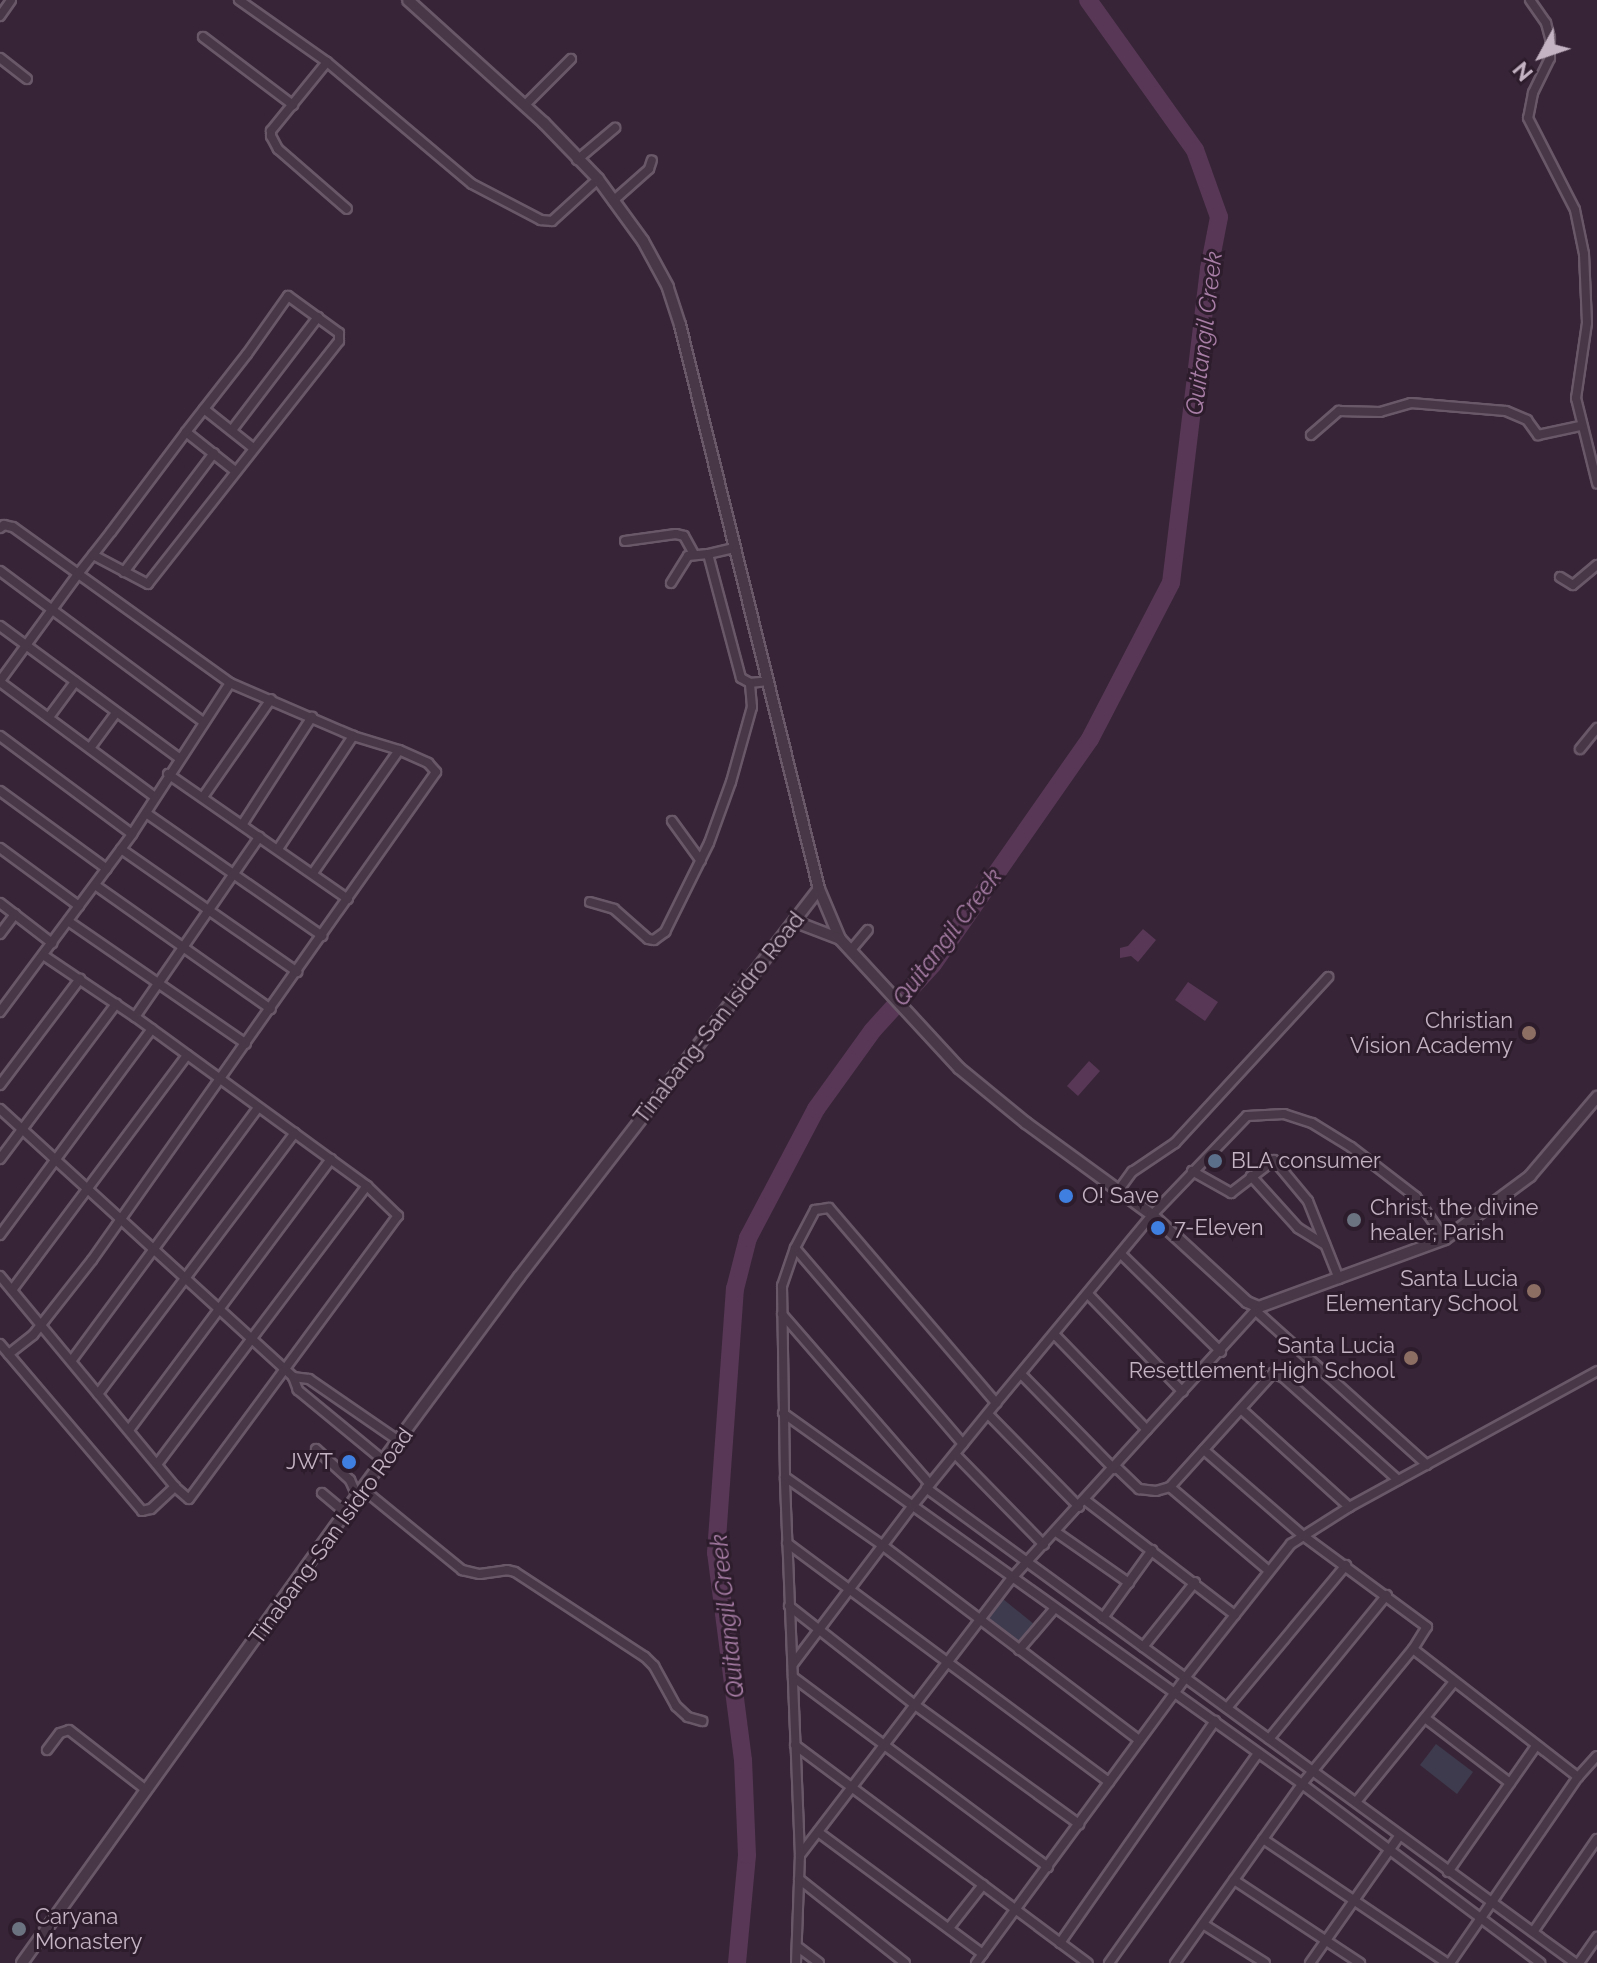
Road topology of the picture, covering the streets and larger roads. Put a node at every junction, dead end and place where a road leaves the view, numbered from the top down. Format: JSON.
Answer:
{"nodes":[{"id":1,"x":11,"y":0,"type":"edge"},
{"id":2,"x":239,"y":0,"type":"edge"},
{"id":3,"x":408,"y":0,"type":"edge"},
{"id":4,"x":1530,"y":0,"type":"edge"},
{"id":5,"x":0,"y":16,"type":"edge"},
{"id":6,"x":203,"y":37,"type":"dead end"},
{"id":7,"x":0,"y":58,"type":"edge"},
{"id":8,"x":571,"y":59,"type":"dead end"},
{"id":9,"x":327,"y":62,"type":"junction"},
{"id":10,"x":27,"y":79,"type":"dead end"},
{"id":11,"x":293,"y":105,"type":"junction"},
{"id":12,"x":525,"y":105,"type":"junction"},
{"id":13,"x":615,"y":128,"type":"dead end"},
{"id":14,"x":577,"y":160,"type":"junction"},
{"id":15,"x":652,"y":160,"type":"dead end"},
{"id":16,"x":598,"y":179,"type":"junction"},
{"id":17,"x":613,"y":201,"type":"junction"},
{"id":18,"x":347,"y":209,"type":"dead end"},
{"id":19,"x":318,"y":317,"type":"junction"},
{"id":20,"x":204,"y":409,"type":"junction"},
{"id":21,"x":1580,"y":426,"type":"junction"},
{"id":22,"x":232,"y":430,"type":"junction"},
{"id":23,"x":186,"y":432,"type":"junction"},
{"id":24,"x":1311,"y":435,"type":"dead end"},
{"id":25,"x":253,"y":448,"type":"junction"},
{"id":26,"x":214,"y":453,"type":"junction"},
{"id":27,"x":235,"y":471,"type":"junction"},
{"id":28,"x":1597,"y":483,"type":"edge"},
{"id":29,"x":0,"y":528,"type":"edge"},
{"id":30,"x":625,"y":541,"type":"dead end"},
{"id":31,"x":734,"y":548,"type":"junction"},
{"id":32,"x":694,"y":554,"type":"junction"},
{"id":33,"x":708,"y":554,"type":"junction"},
{"id":34,"x":93,"y":555,"type":"junction"},
{"id":35,"x":1597,"y":565,"type":"edge"},
{"id":36,"x":0,"y":571,"type":"edge"},
{"id":37,"x":124,"y":572,"type":"junction"},
{"id":38,"x":78,"y":574,"type":"junction"},
{"id":39,"x":1560,"y":577,"type":"dead end"},
{"id":40,"x":671,"y":583,"type":"dead end"},
{"id":41,"x":52,"y":610,"type":"junction"},
{"id":42,"x":0,"y":626,"type":"edge"},
{"id":43,"x":27,"y":645,"type":"junction"},
{"id":44,"x":768,"y":681,"type":"junction"},
{"id":45,"x":0,"y":682,"type":"edge"},
{"id":46,"x":75,"y":682,"type":"junction"},
{"id":47,"x":230,"y":683,"type":"junction"},
{"id":48,"x":750,"y":683,"type":"junction"},
{"id":49,"x":271,"y":699,"type":"junction"},
{"id":50,"x":116,"y":713,"type":"junction"},
{"id":51,"x":49,"y":717,"type":"junction"},
{"id":52,"x":312,"y":717,"type":"junction"},
{"id":53,"x":203,"y":722,"type":"junction"},
{"id":54,"x":1597,"y":728,"type":"edge"},
{"id":55,"x":0,"y":736,"type":"edge"},
{"id":56,"x":353,"y":736,"type":"junction"},
{"id":57,"x":90,"y":748,"type":"junction"},
{"id":58,"x":1580,"y":749,"type":"dead end"},
{"id":59,"x":399,"y":750,"type":"junction"},
{"id":60,"x":179,"y":758,"type":"junction"},
{"id":61,"x":168,"y":774,"type":"junction"},
{"id":62,"x":0,"y":791,"type":"edge"},
{"id":63,"x":155,"y":797,"type":"junction"},
{"id":64,"x":203,"y":797,"type":"junction"},
{"id":65,"x":146,"y":813,"type":"junction"},
{"id":66,"x":672,"y":821,"type":"dead end"},
{"id":67,"x":242,"y":825,"type":"junction"},
{"id":68,"x":132,"y":834,"type":"junction"},
{"id":69,"x":259,"y":837,"type":"junction"},
{"id":70,"x":0,"y":848,"type":"edge"},
{"id":71,"x":121,"y":849,"type":"junction"},
{"id":72,"x":278,"y":849,"type":"junction"},
{"id":73,"x":701,"y":861,"type":"junction"},
{"id":74,"x":107,"y":869,"type":"junction"},
{"id":75,"x":235,"y":872,"type":"junction"},
{"id":76,"x":313,"y":873,"type":"junction"},
{"id":77,"x":95,"y":885,"type":"junction"},
{"id":78,"x":819,"y":889,"type":"junction"},
{"id":79,"x":348,"y":899,"type":"junction"},
{"id":80,"x":590,"y":902,"type":"dead end"},
{"id":81,"x":0,"y":903,"type":"edge"},
{"id":82,"x":79,"y":906,"type":"junction"},
{"id":83,"x":210,"y":909,"type":"junction"},
{"id":84,"x":15,"y":914,"type":"junction"},
{"id":85,"x":68,"y":921,"type":"junction"},
{"id":86,"x":796,"y":922,"type":"junction"},
{"id":87,"x":868,"y":930,"type":"dead end"},
{"id":88,"x":0,"y":934,"type":"edge"},
{"id":89,"x":322,"y":936,"type":"junction"},
{"id":90,"x":840,"y":939,"type":"junction"},
{"id":91,"x":52,"y":943,"type":"junction"},
{"id":92,"x":185,"y":946,"type":"junction"},
{"id":93,"x":851,"y":950,"type":"junction"},
{"id":94,"x":43,"y":955,"type":"junction"},
{"id":95,"x":297,"y":972,"type":"junction"},
{"id":96,"x":1328,"y":977,"type":"dead end"},
{"id":97,"x":80,"y":979,"type":"junction"},
{"id":98,"x":160,"y":981,"type":"junction"},
{"id":99,"x":116,"y":1004,"type":"junction"},
{"id":100,"x":271,"y":1009,"type":"junction"},
{"id":101,"x":0,"y":1012,"type":"edge"},
{"id":102,"x":135,"y":1017,"type":"junction"},
{"id":103,"x":152,"y":1029,"type":"junction"},
{"id":104,"x":246,"y":1044,"type":"junction"},
{"id":105,"x":187,"y":1055,"type":"junction"},
{"id":106,"x":222,"y":1081,"type":"junction"},
{"id":107,"x":0,"y":1085,"type":"edge"},
{"id":108,"x":1597,"y":1097,"type":"edge"},
{"id":109,"x":258,"y":1108,"type":"junction"},
{"id":110,"x":0,"y":1109,"type":"edge"},
{"id":111,"x":22,"y":1129,"type":"junction"},
{"id":112,"x":295,"y":1133,"type":"junction"},
{"id":113,"x":0,"y":1159,"type":"edge"},
{"id":114,"x":56,"y":1159,"type":"junction"},
{"id":115,"x":331,"y":1159,"type":"junction"},
{"id":116,"x":1192,"y":1171,"type":"junction"},
{"id":117,"x":1251,"y":1176,"type":"junction"},
{"id":118,"x":367,"y":1186,"type":"junction"},
{"id":119,"x":89,"y":1189,"type":"junction"},
{"id":120,"x":1118,"y":1191,"type":"junction"},
{"id":121,"x":1152,"y":1215,"type":"junction"},
{"id":122,"x":120,"y":1221,"type":"junction"},
{"id":123,"x":0,"y":1235,"type":"edge"},
{"id":124,"x":1445,"y":1239,"type":"junction"},
{"id":125,"x":1326,"y":1245,"type":"junction"},
{"id":126,"x":795,"y":1248,"type":"junction"},
{"id":127,"x":153,"y":1250,"type":"junction"},
{"id":128,"x":1121,"y":1254,"type":"junction"},
{"id":129,"x":0,"y":1276,"type":"edge"},
{"id":130,"x":1339,"y":1279,"type":"junction"},
{"id":131,"x":185,"y":1280,"type":"junction"},
{"id":132,"x":12,"y":1290,"type":"junction"},
{"id":133,"x":1088,"y":1294,"type":"junction"},
{"id":134,"x":1258,"y":1309,"type":"junction"},
{"id":135,"x":218,"y":1311,"type":"junction"},
{"id":136,"x":782,"y":1313,"type":"junction"},
{"id":137,"x":42,"y":1323,"type":"junction"},
{"id":138,"x":1055,"y":1335,"type":"junction"},
{"id":139,"x":250,"y":1342,"type":"junction"},
{"id":140,"x":0,"y":1344,"type":"edge"},
{"id":141,"x":1221,"y":1352,"type":"junction"},
{"id":142,"x":9,"y":1354,"type":"junction"},
{"id":143,"x":72,"y":1360,"type":"junction"},
{"id":144,"x":283,"y":1370,"type":"junction"},
{"id":145,"x":1597,"y":1371,"type":"edge"},
{"id":146,"x":1021,"y":1374,"type":"junction"},
{"id":147,"x":293,"y":1377,"type":"junction"},
{"id":148,"x":1183,"y":1392,"type":"junction"},
{"id":149,"x":98,"y":1394,"type":"junction"},
{"id":150,"x":996,"y":1403,"type":"junction"},
{"id":151,"x":1241,"y":1409,"type":"junction"},
{"id":152,"x":783,"y":1413,"type":"junction"},
{"id":153,"x":988,"y":1414,"type":"junction"},
{"id":154,"x":129,"y":1430,"type":"junction"},
{"id":155,"x":1147,"y":1430,"type":"junction"},
{"id":156,"x":399,"y":1441,"type":"junction"},
{"id":157,"x":963,"y":1444,"type":"junction"},
{"id":158,"x":316,"y":1449,"type":"dead end"},
{"id":159,"x":1204,"y":1450,"type":"junction"},
{"id":160,"x":955,"y":1454,"type":"junction"},
{"id":161,"x":384,"y":1461,"type":"junction"},
{"id":162,"x":158,"y":1463,"type":"junction"},
{"id":163,"x":1427,"y":1465,"type":"junction"},
{"id":164,"x":1115,"y":1468,"type":"junction"},
{"id":165,"x":785,"y":1477,"type":"junction"},
{"id":166,"x":1398,"y":1480,"type":"junction"},
{"id":167,"x":928,"y":1486,"type":"junction"},
{"id":168,"x":175,"y":1487,"type":"junction"},
{"id":169,"x":1170,"y":1487,"type":"junction"},
{"id":170,"x":322,"y":1493,"type":"dead end"},
{"id":171,"x":360,"y":1493,"type":"junction"},
{"id":172,"x":914,"y":1504,"type":"junction"},
{"id":173,"x":1082,"y":1504,"type":"junction"},
{"id":174,"x":1349,"y":1507,"type":"junction"},
{"id":175,"x":346,"y":1513,"type":"junction"},
{"id":176,"x":1056,"y":1532,"type":"junction"},
{"id":177,"x":1302,"y":1535,"type":"junction"},
{"id":178,"x":787,"y":1543,"type":"junction"},
{"id":179,"x":882,"y":1545,"type":"junction"},
{"id":180,"x":1044,"y":1545,"type":"junction"},
{"id":181,"x":1152,"y":1550,"type":"junction"},
{"id":182,"x":1025,"y":1564,"type":"junction"},
{"id":183,"x":1346,"y":1565,"type":"junction"},
{"id":184,"x":1269,"y":1571,"type":"junction"},
{"id":185,"x":1012,"y":1578,"type":"junction"},
{"id":186,"x":1195,"y":1582,"type":"junction"},
{"id":187,"x":1129,"y":1583,"type":"junction"},
{"id":188,"x":849,"y":1589,"type":"junction"},
{"id":189,"x":1387,"y":1595,"type":"junction"},
{"id":190,"x":789,"y":1606,"type":"junction"},
{"id":191,"x":1055,"y":1608,"type":"junction"},
{"id":192,"x":1235,"y":1615,"type":"junction"},
{"id":193,"x":1103,"y":1618,"type":"junction"},
{"id":194,"x":981,"y":1621,"type":"junction"},
{"id":195,"x":819,"y":1628,"type":"junction"},
{"id":196,"x":1143,"y":1647,"type":"junction"},
{"id":197,"x":1413,"y":1649,"type":"junction"},
{"id":198,"x":1019,"y":1650,"type":"junction"},
{"id":199,"x":793,"y":1664,"type":"junction"},
{"id":200,"x":949,"y":1664,"type":"junction"},
{"id":201,"x":793,"y":1677,"type":"junction"},
{"id":202,"x":1185,"y":1678,"type":"junction"},
{"id":203,"x":1454,"y":1682,"type":"junction"},
{"id":204,"x":1174,"y":1692,"type":"junction"},
{"id":205,"x":915,"y":1705,"type":"junction"},
{"id":206,"x":1227,"y":1708,"type":"junction"},
{"id":207,"x":1425,"y":1718,"type":"junction"},
{"id":208,"x":702,"y":1721,"type":"dead end"},
{"id":209,"x":1215,"y":1721,"type":"junction"},
{"id":210,"x":1269,"y":1739,"type":"junction"},
{"id":211,"x":1139,"y":1740,"type":"junction"},
{"id":212,"x":795,"y":1745,"type":"junction"},
{"id":213,"x":884,"y":1746,"type":"junction"},
{"id":214,"x":1536,"y":1746,"type":"junction"},
{"id":215,"x":47,"y":1750,"type":"dead end"},
{"id":216,"x":1258,"y":1753,"type":"junction"},
{"id":217,"x":1597,"y":1756,"type":"edge"},
{"id":218,"x":1312,"y":1770,"type":"junction"},
{"id":219,"x":1578,"y":1777,"type":"junction"},
{"id":220,"x":1109,"y":1782,"type":"junction"},
{"id":221,"x":1510,"y":1783,"type":"junction"},
{"id":222,"x":1302,"y":1784,"type":"junction"},
{"id":223,"x":852,"y":1787,"type":"junction"},
{"id":224,"x":146,"y":1790,"type":"junction"},
{"id":225,"x":1356,"y":1802,"type":"junction"},
{"id":226,"x":1079,"y":1824,"type":"junction"},
{"id":227,"x":818,"y":1832,"type":"junction"},
{"id":228,"x":1400,"y":1835,"type":"junction"},
{"id":229,"x":1263,"y":1839,"type":"junction"},
{"id":230,"x":1597,"y":1839,"type":"edge"},
{"id":231,"x":1388,"y":1851,"type":"junction"},
{"id":232,"x":800,"y":1856,"type":"junction"},
{"id":233,"x":1048,"y":1867,"type":"junction"},
{"id":234,"x":1448,"y":1872,"type":"junction"},
{"id":235,"x":799,"y":1879,"type":"junction"},
{"id":236,"x":1234,"y":1880,"type":"junction"},
{"id":237,"x":983,"y":1885,"type":"junction"},
{"id":238,"x":1354,"y":1899,"type":"junction"},
{"id":239,"x":1490,"y":1901,"type":"junction"},
{"id":240,"x":1016,"y":1910,"type":"junction"},
{"id":241,"x":1480,"y":1917,"type":"junction"},
{"id":242,"x":1203,"y":1924,"type":"junction"},
{"id":243,"x":949,"y":1928,"type":"junction"},
{"id":244,"x":1533,"y":1932,"type":"junction"},
{"id":245,"x":1597,"y":1937,"type":"edge"},
{"id":246,"x":1326,"y":1939,"type":"junction"},
{"id":247,"x":1060,"y":1943,"type":"junction"},
{"id":248,"x":798,"y":1947,"type":"junction"},
{"id":249,"x":1526,"y":1953,"type":"junction"},
{"id":250,"x":983,"y":1954,"type":"junction"},
{"id":251,"x":22,"y":1963,"type":"edge"},
{"id":252,"x":796,"y":1963,"type":"edge"},
{"id":253,"x":819,"y":1963,"type":"edge"},
{"id":254,"x":905,"y":1963,"type":"edge"},
{"id":255,"x":976,"y":1963,"type":"edge"},
{"id":256,"x":1088,"y":1963,"type":"edge"},
{"id":257,"x":1109,"y":1963,"type":"edge"},
{"id":258,"x":1176,"y":1963,"type":"edge"},
{"id":259,"x":1265,"y":1963,"type":"edge"},
{"id":260,"x":1310,"y":1963,"type":"edge"},
{"id":261,"x":1360,"y":1963,"type":"edge"},
{"id":262,"x":1449,"y":1963,"type":"edge"},
{"id":263,"x":1520,"y":1963,"type":"edge"},
{"id":264,"x":1540,"y":1963,"type":"edge"},
{"id":265,"x":1577,"y":1963,"type":"edge"}],
"edges":[{"from":1,"to":5,"type":"street"},
{"from":2,"to":9,"type":"street"},
{"from":3,"to":12,"type":"street","name":"Tinabang-San Isidro Road"},
{"from":4,"to":21,"type":"street"},
{"from":6,"to":11,"type":"street"},
{"from":7,"to":10,"type":"street"},
{"from":8,"to":12,"type":"street"},
{"from":9,"to":11,"type":"street"},
{"from":9,"to":16,"type":"street"},
{"from":11,"to":18,"type":"street"},
{"from":12,"to":14,"type":"street","name":"Tinabang-San Isidro Road"},
{"from":13,"to":14,"type":"street"},
{"from":14,"to":16,"type":"street","name":"Tinabang-San Isidro Road"},
{"from":15,"to":17,"type":"street"},
{"from":16,"to":17,"type":"street","name":"Tinabang-San Isidro Road"},
{"from":17,"to":31,"type":"street","name":"Tinabang-San Isidro Road"},
{"from":19,"to":20,"type":"street"},
{"from":19,"to":22,"type":"street"},
{"from":19,"to":25,"type":"street"},
{"from":20,"to":22,"type":"street"},
{"from":20,"to":23,"type":"street"},
{"from":21,"to":24,"type":"street"},
{"from":21,"to":28,"type":"street"},
{"from":22,"to":25,"type":"street"},
{"from":23,"to":26,"type":"street"},
{"from":23,"to":34,"type":"street"},
{"from":25,"to":27,"type":"street"},
{"from":26,"to":27,"type":"street"},
{"from":26,"to":37,"type":"street"},
{"from":27,"to":37,"type":"street"},
{"from":29,"to":38,"type":"street"},
{"from":30,"to":32,"type":"street"},
{"from":31,"to":33,"type":"street"},
{"from":31,"to":44,"type":"street","name":"Tinabang-San Isidro Road"},
{"from":32,"to":33,"type":"street"},
{"from":32,"to":40,"type":"street"},
{"from":33,"to":48,"type":"street"},
{"from":34,"to":37,"type":"street"},
{"from":34,"to":38,"type":"street"},
{"from":35,"to":39,"type":"street"},
{"from":36,"to":41,"type":"street"},
{"from":38,"to":41,"type":"street"},
{"from":38,"to":47,"type":"street"},
{"from":41,"to":43,"type":"street"},
{"from":41,"to":53,"type":"street"},
{"from":42,"to":43,"type":"street"},
{"from":43,"to":45,"type":"street"},
{"from":43,"to":46,"type":"street"},
{"from":44,"to":48,"type":"street"},
{"from":44,"to":78,"type":"street","name":"Tinabang-San Isidro Road"},
{"from":45,"to":51,"type":"street"},
{"from":46,"to":50,"type":"street"},
{"from":46,"to":51,"type":"street"},
{"from":47,"to":49,"type":"street"},
{"from":47,"to":53,"type":"street"},
{"from":48,"to":73,"type":"street"},
{"from":49,"to":52,"type":"street"},
{"from":49,"to":64,"type":"street"},
{"from":50,"to":57,"type":"street"},
{"from":50,"to":60,"type":"street"},
{"from":51,"to":57,"type":"street"},
{"from":52,"to":56,"type":"street"},
{"from":52,"to":67,"type":"street"},
{"from":53,"to":60,"type":"street"},
{"from":54,"to":58,"type":"street"},
{"from":55,"to":68,"type":"street"},
{"from":56,"to":59,"type":"street"},
{"from":56,"to":72,"type":"street"},
{"from":57,"to":63,"type":"street"},
{"from":59,"to":76,"type":"street"},
{"from":59,"to":79,"type":"street"},
{"from":60,"to":61,"type":"street"},
{"from":61,"to":63,"type":"street"},
{"from":61,"to":64,"type":"street"},
{"from":62,"to":74,"type":"street"},
{"from":63,"to":65,"type":"street"},
{"from":64,"to":67,"type":"street"},
{"from":65,"to":68,"type":"street"},
{"from":65,"to":75,"type":"street"},
{"from":66,"to":73,"type":"street"},
{"from":67,"to":69,"type":"street"},
{"from":68,"to":71,"type":"street"},
{"from":69,"to":72,"type":"street"},
{"from":69,"to":75,"type":"street"},
{"from":70,"to":82,"type":"street"},
{"from":71,"to":74,"type":"street"},
{"from":71,"to":83,"type":"street"},
{"from":72,"to":76,"type":"street"},
{"from":73,"to":80,"type":"street"},
{"from":74,"to":77,"type":"street"},
{"from":75,"to":83,"type":"street"},
{"from":75,"to":89,"type":"street"},
{"from":76,"to":79,"type":"street"},
{"from":77,"to":82,"type":"street"},
{"from":77,"to":92,"type":"street"},
{"from":78,"to":86,"type":"street","name":"Tinabang-San Isidro Road"},
{"from":78,"to":90,"type":"street"},
{"from":79,"to":89,"type":"street"},
{"from":81,"to":84,"type":"street"},
{"from":82,"to":85,"type":"street"},
{"from":83,"to":92,"type":"street"},
{"from":83,"to":95,"type":"street"},
{"from":84,"to":88,"type":"street"},
{"from":84,"to":91,"type":"street"},
{"from":85,"to":91,"type":"street"},
{"from":85,"to":98,"type":"street"},
{"from":86,"to":90,"type":"street"},
{"from":86,"to":156,"type":"street","name":"Tinabang-San Isidro Road"},
{"from":87,"to":93,"type":"street"},
{"from":89,"to":95,"type":"street"},
{"from":90,"to":93,"type":"street"},
{"from":91,"to":94,"type":"street"},
{"from":92,"to":98,"type":"street"},
{"from":92,"to":100,"type":"street"},
{"from":93,"to":120,"type":"street"},
{"from":94,"to":97,"type":"street"},
{"from":94,"to":101,"type":"street"},
{"from":95,"to":100,"type":"street"},
{"from":96,"to":120,"type":"street"},
{"from":97,"to":99,"type":"street"},
{"from":97,"to":107,"type":"street"},
{"from":98,"to":102,"type":"street"},
{"from":98,"to":104,"type":"street"},
{"from":99,"to":102,"type":"street"},
{"from":99,"to":111,"type":"street"},
{"from":100,"to":104,"type":"street"},
{"from":102,"to":103,"type":"street"},
{"from":103,"to":105,"type":"street"},
{"from":103,"to":114,"type":"street"},
{"from":104,"to":106,"type":"street"},
{"from":105,"to":106,"type":"street"},
{"from":105,"to":119,"type":"street"},
{"from":106,"to":109,"type":"street"},
{"from":106,"to":122,"type":"street"},
{"from":108,"to":124,"type":"street"},
{"from":109,"to":112,"type":"street"},
{"from":109,"to":127,"type":"street"},
{"from":110,"to":111,"type":"street"},
{"from":111,"to":113,"type":"street"},
{"from":111,"to":114,"type":"street"},
{"from":112,"to":115,"type":"street"},
{"from":112,"to":131,"type":"street"},
{"from":114,"to":119,"type":"street"},
{"from":114,"to":123,"type":"street"},
{"from":115,"to":118,"type":"street"},
{"from":115,"to":135,"type":"street"},
{"from":116,"to":117,"type":"street"},
{"from":116,"to":121,"type":"street"},
{"from":116,"to":124,"type":"street"},
{"from":117,"to":125,"type":"street"},
{"from":117,"to":125,"type":"street"},
{"from":118,"to":139,"type":"street"},
{"from":118,"to":144,"type":"street"},
{"from":119,"to":122,"type":"street"},
{"from":119,"to":132,"type":"street"},
{"from":120,"to":121,"type":"street"},
{"from":121,"to":128,"type":"street"},
{"from":121,"to":134,"type":"street"},
{"from":122,"to":127,"type":"street"},
{"from":122,"to":137,"type":"street"},
{"from":124,"to":130,"type":"street"},
{"from":125,"to":130,"type":"street"},
{"from":126,"to":136,"type":"street"},
{"from":126,"to":150,"type":"street"},
{"from":126,"to":157,"type":"street"},
{"from":127,"to":131,"type":"street"},
{"from":127,"to":143,"type":"street"},
{"from":128,"to":133,"type":"street"},
{"from":128,"to":141,"type":"street"},
{"from":129,"to":132,"type":"street"},
{"from":130,"to":134,"type":"street"},
{"from":131,"to":135,"type":"street"},
{"from":131,"to":149,"type":"street"},
{"from":132,"to":137,"type":"street"},
{"from":133,"to":138,"type":"street"},
{"from":133,"to":148,"type":"street"},
{"from":134,"to":141,"type":"street"},
{"from":134,"to":163,"type":"street"},
{"from":135,"to":139,"type":"street"},
{"from":135,"to":154,"type":"street"},
{"from":136,"to":152,"type":"street"},
{"from":136,"to":167,"type":"street"},
{"from":137,"to":142,"type":"street"},
{"from":137,"to":143,"type":"street"},
{"from":138,"to":146,"type":"street"},
{"from":138,"to":155,"type":"street"},
{"from":139,"to":144,"type":"street"},
{"from":139,"to":162,"type":"street"},
{"from":140,"to":142,"type":"street"},
{"from":141,"to":148,"type":"street"},
{"from":142,"to":168,"type":"street"},
{"from":143,"to":149,"type":"street"},
{"from":144,"to":147,"type":"street"},
{"from":144,"to":168,"type":"street"},
{"from":145,"to":163,"type":"street"},
{"from":146,"to":150,"type":"street"},
{"from":146,"to":164,"type":"street"},
{"from":147,"to":156,"type":"street"},
{"from":147,"to":161,"type":"street"},
{"from":148,"to":155,"type":"street"},
{"from":149,"to":154,"type":"street"},
{"from":150,"to":153,"type":"street"},
{"from":151,"to":159,"type":"street"},
{"from":151,"to":166,"type":"street"},
{"from":151,"to":174,"type":"street"},
{"from":152,"to":165,"type":"street"},
{"from":152,"to":172,"type":"street"},
{"from":153,"to":157,"type":"street"},
{"from":153,"to":173,"type":"street"},
{"from":154,"to":162,"type":"street"},
{"from":155,"to":164,"type":"street"},
{"from":156,"to":161,"type":"street","name":"Tinabang-San Isidro Road"},
{"from":157,"to":160,"type":"street"},
{"from":158,"to":171,"type":"street"},
{"from":159,"to":169,"type":"street"},
{"from":159,"to":177,"type":"street"},
{"from":160,"to":167,"type":"street"},
{"from":160,"to":180,"type":"street"},
{"from":161,"to":171,"type":"street","name":"Tinabang-San Isidro Road"},
{"from":162,"to":168,"type":"street"},
{"from":163,"to":166,"type":"street"},
{"from":164,"to":169,"type":"street"},
{"from":164,"to":173,"type":"street"},
{"from":165,"to":178,"type":"street"},
{"from":165,"to":179,"type":"street"},
{"from":166,"to":174,"type":"street"},
{"from":167,"to":172,"type":"street"},
{"from":167,"to":182,"type":"street"},
{"from":169,"to":184,"type":"street"},
{"from":170,"to":175,"type":"street"},
{"from":171,"to":175,"type":"street","name":"Tinabang-San Isidro Road"},
{"from":171,"to":208,"type":"street"},
{"from":172,"to":179,"type":"street"},
{"from":172,"to":185,"type":"street"},
{"from":173,"to":176,"type":"street"},
{"from":173,"to":181,"type":"street"},
{"from":174,"to":177,"type":"street"},
{"from":175,"to":224,"type":"street","name":"Tinabang-San Isidro Road"},
{"from":176,"to":180,"type":"street"},
{"from":176,"to":187,"type":"street"},
{"from":177,"to":183,"type":"street"},
{"from":177,"to":184,"type":"street"},
{"from":178,"to":188,"type":"street"},
{"from":178,"to":190,"type":"street"},
{"from":179,"to":188,"type":"street"},
{"from":179,"to":194,"type":"street"},
{"from":180,"to":182,"type":"street"},
{"from":181,"to":186,"type":"street"},
{"from":181,"to":187,"type":"street"},
{"from":182,"to":185,"type":"street"},
{"from":182,"to":193,"type":"street"},
{"from":183,"to":189,"type":"street"},
{"from":183,"to":206,"type":"street"},
{"from":184,"to":192,"type":"street"},
{"from":185,"to":191,"type":"street"},
{"from":185,"to":194,"type":"street"},
{"from":186,"to":192,"type":"street"},
{"from":186,"to":196,"type":"street"},
{"from":187,"to":193,"type":"street"},
{"from":188,"to":195,"type":"street"},
{"from":188,"to":200,"type":"street"},
{"from":189,"to":197,"type":"street"},
{"from":189,"to":210,"type":"street"},
{"from":190,"to":195,"type":"street"},
{"from":190,"to":199,"type":"street"},
{"from":191,"to":198,"type":"street"},
{"from":191,"to":204,"type":"street"},
{"from":192,"to":202,"type":"street"},
{"from":193,"to":196,"type":"street"},
{"from":194,"to":198,"type":"street"},
{"from":194,"to":200,"type":"street"},
{"from":195,"to":199,"type":"street"},
{"from":195,"to":205,"type":"street"},
{"from":196,"to":202,"type":"street"},
{"from":197,"to":203,"type":"street"},
{"from":197,"to":218,"type":"street"},
{"from":198,"to":211,"type":"street"},
{"from":199,"to":201,"type":"street"},
{"from":200,"to":205,"type":"street"},
{"from":200,"to":220,"type":"street"},
{"from":201,"to":212,"type":"street"},
{"from":201,"to":213,"type":"street"},
{"from":202,"to":204,"type":"street"},
{"from":202,"to":206,"type":"street"},
{"from":203,"to":207,"type":"street"},
{"from":203,"to":214,"type":"street"},
{"from":204,"to":209,"type":"street"},
{"from":204,"to":211,"type":"street"},
{"from":205,"to":213,"type":"street"},
{"from":205,"to":226,"type":"street"},
{"from":206,"to":210,"type":"street"},
{"from":207,"to":221,"type":"street"},
{"from":207,"to":225,"type":"street"},
{"from":209,"to":216,"type":"street"},
{"from":209,"to":247,"type":"street"},
{"from":210,"to":218,"type":"street"},
{"from":211,"to":220,"type":"street"},
{"from":212,"to":223,"type":"street"},
{"from":212,"to":232,"type":"street"},
{"from":213,"to":223,"type":"street"},
{"from":213,"to":233,"type":"street"},
{"from":214,"to":219,"type":"street"},
{"from":214,"to":221,"type":"street"},
{"from":215,"to":224,"type":"street"},
{"from":216,"to":222,"type":"street"},
{"from":216,"to":257,"type":"street"},
{"from":217,"to":219,"type":"street"},
{"from":218,"to":222,"type":"street"},
{"from":218,"to":225,"type":"street"},
{"from":219,"to":239,"type":"street"},
{"from":220,"to":226,"type":"street"},
{"from":221,"to":234,"type":"street"},
{"from":222,"to":229,"type":"street"},
{"from":222,"to":231,"type":"street"},
{"from":223,"to":227,"type":"street"},
{"from":223,"to":237,"type":"street"},
{"from":224,"to":251,"type":"street","name":"Tinabang-San Isidro Road"},
{"from":225,"to":228,"type":"street"},
{"from":226,"to":233,"type":"street"},
{"from":227,"to":232,"type":"street"},
{"from":227,"to":243,"type":"street"},
{"from":228,"to":231,"type":"street"},
{"from":228,"to":234,"type":"street"},
{"from":229,"to":236,"type":"street"},
{"from":229,"to":238,"type":"street"},
{"from":230,"to":244,"type":"street"},
{"from":231,"to":238,"type":"street"},
{"from":231,"to":241,"type":"street"},
{"from":232,"to":235,"type":"street"},
{"from":233,"to":240,"type":"street"},
{"from":234,"to":239,"type":"street"},
{"from":235,"to":248,"type":"street"},
{"from":235,"to":254,"type":"street"},
{"from":236,"to":242,"type":"street"},
{"from":236,"to":246,"type":"street"},
{"from":237,"to":240,"type":"street"},
{"from":237,"to":243,"type":"street"},
{"from":238,"to":246,"type":"street"},
{"from":238,"to":262,"type":"street"},
{"from":239,"to":241,"type":"street"},
{"from":239,"to":244,"type":"street"},
{"from":240,"to":247,"type":"street"},
{"from":240,"to":250,"type":"street"},
{"from":241,"to":249,"type":"street"},
{"from":241,"to":262,"type":"street"},
{"from":242,"to":258,"type":"street"},
{"from":242,"to":259,"type":"street"},
{"from":243,"to":250,"type":"street"},
{"from":244,"to":265,"type":"street"},
{"from":245,"to":265,"type":"street"},
{"from":246,"to":260,"type":"street"},
{"from":246,"to":261,"type":"street"},
{"from":247,"to":256,"type":"street"},
{"from":248,"to":252,"type":"street"},
{"from":248,"to":253,"type":"street"},
{"from":249,"to":263,"type":"street"},
{"from":249,"to":264,"type":"street"},
{"from":250,"to":255,"type":"street"}]}
